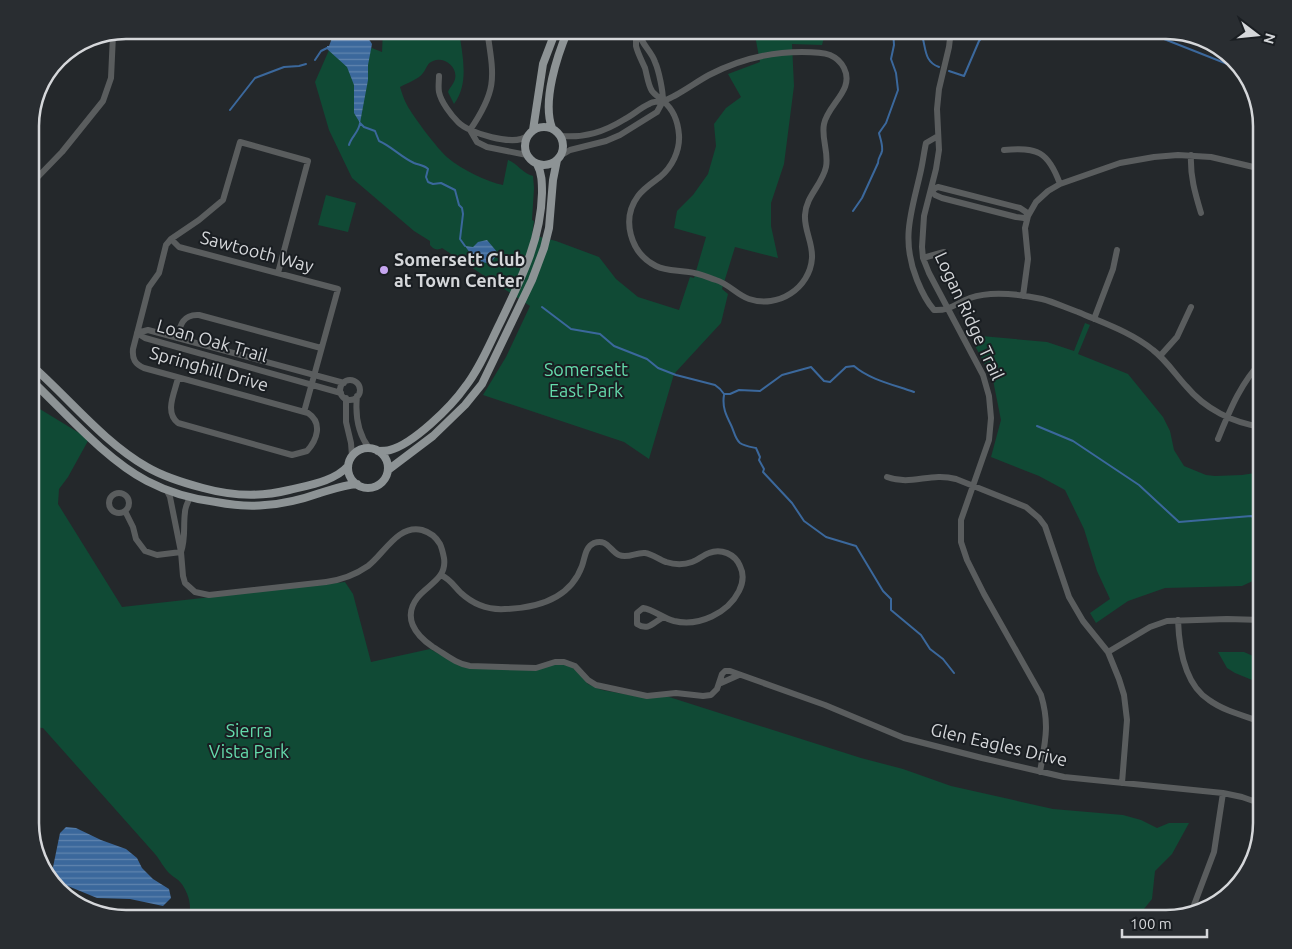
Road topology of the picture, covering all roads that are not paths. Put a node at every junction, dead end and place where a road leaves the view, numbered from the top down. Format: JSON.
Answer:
{"nodes":[{"id":1,"x":489,"y":39,"type":"edge"},
{"id":2,"x":553,"y":39,"type":"edge"},
{"id":3,"x":564,"y":39,"type":"edge"},
{"id":4,"x":636,"y":39,"type":"edge"},
{"id":5,"x":641,"y":39,"type":"edge"},
{"id":6,"x":950,"y":39,"type":"edge"},
{"id":7,"x":113,"y":40,"type":"edge"},
{"id":8,"x":440,"y":76,"type":"dead end"},
{"id":9,"x":663,"y":101,"type":"junction"},
{"id":10,"x":552,"y":128,"type":"junction"},
{"id":11,"x":470,"y":130,"type":"junction"},
{"id":12,"x":530,"y":133,"type":"junction"},
{"id":13,"x":560,"y":136,"type":"junction"},
{"id":14,"x":938,"y":136,"type":"junction"},
{"id":15,"x":1004,"y":150,"type":"dead end"},
{"id":16,"x":527,"y":155,"type":"junction"},
{"id":17,"x":1192,"y":155,"type":"junction"},
{"id":18,"x":558,"y":158,"type":"junction"},
{"id":19,"x":537,"y":164,"type":"junction"},
{"id":20,"x":1253,"y":167,"type":"edge"},
{"id":21,"x":39,"y":176,"type":"edge"},
{"id":22,"x":1060,"y":184,"type":"junction"},
{"id":23,"x":931,"y":190,"type":"junction"},
{"id":24,"x":1201,"y":213,"type":"dead end"},
{"id":25,"x":1028,"y":216,"type":"junction"},
{"id":26,"x":171,"y":239,"type":"junction"},
{"id":27,"x":1117,"y":250,"type":"dead end"},
{"id":28,"x":944,"y":252,"type":"dead end"},
{"id":29,"x":923,"y":258,"type":"junction"},
{"id":30,"x":278,"y":273,"type":"junction"},
{"id":31,"x":1023,"y":296,"type":"junction"},
{"id":32,"x":1191,"y":307,"type":"dead end"},
{"id":33,"x":947,"y":309,"type":"junction"},
{"id":34,"x":1094,"y":319,"type":"junction"},
{"id":35,"x":137,"y":333,"type":"junction"},
{"id":36,"x":176,"y":338,"type":"junction"},
{"id":37,"x":321,"y":348,"type":"junction"},
{"id":38,"x":1160,"y":356,"type":"junction"},
{"id":39,"x":1253,"y":372,"type":"edge"},
{"id":40,"x":39,"y":373,"type":"edge"},
{"id":41,"x":314,"y":375,"type":"junction"},
{"id":42,"x":178,"y":378,"type":"junction"},
{"id":43,"x":344,"y":383,"type":"junction"},
{"id":44,"x":311,"y":384,"type":"junction"},
{"id":45,"x":39,"y":388,"type":"edge"},
{"id":46,"x":344,"y":395,"type":"junction"},
{"id":47,"x":357,"y":396,"type":"junction"},
{"id":48,"x":304,"y":412,"type":"junction"},
{"id":49,"x":1227,"y":418,"type":"junction"},
{"id":50,"x":1253,"y":425,"type":"edge"},
{"id":51,"x":1218,"y":439,"type":"dead end"},
{"id":52,"x":369,"y":448,"type":"junction"},
{"id":53,"x":378,"y":451,"type":"junction"},
{"id":54,"x":352,"y":456,"type":"junction"},
{"id":55,"x":348,"y":466,"type":"junction"},
{"id":56,"x":388,"y":470,"type":"junction"},
{"id":57,"x":887,"y":478,"type":"dead end"},
{"id":58,"x":357,"y":484,"type":"junction"},
{"id":59,"x":974,"y":487,"type":"junction"},
{"id":60,"x":166,"y":489,"type":"junction"},
{"id":61,"x":190,"y":497,"type":"junction"},
{"id":62,"x":125,"y":511,"type":"dead end"},
{"id":63,"x":181,"y":552,"type":"junction"},
{"id":64,"x":442,"y":575,"type":"junction"},
{"id":65,"x":664,"y":617,"type":"dead end"},
{"id":66,"x":1178,"y":620,"type":"junction"},
{"id":67,"x":1253,"y":620,"type":"edge"},
{"id":68,"x":1108,"y":652,"type":"junction"},
{"id":69,"x":1253,"y":719,"type":"edge"},
{"id":70,"x":1040,"y":772,"type":"junction"},
{"id":71,"x":1122,"y":782,"type":"junction"},
{"id":72,"x":1223,"y":793,"type":"junction"},
{"id":73,"x":1253,"y":801,"type":"edge"},
{"id":74,"x":1194,"y":906,"type":"edge"}],
"edges":[{"from":1,"to":11,"type":"street"},
{"from":2,"to":12,"type":"main road"},
{"from":3,"to":10,"type":"main road"},
{"from":4,"to":9,"type":"street"},
{"from":5,"to":9,"type":"street"},
{"from":6,"to":14,"type":"street","name":"Logan Ridge Trail"},
{"from":7,"to":21,"type":"street"},
{"from":8,"to":11,"type":"street"},
{"from":9,"to":9,"type":"street"},
{"from":9,"to":13,"type":"street"},
{"from":9,"to":18,"type":"street"},
{"from":10,"to":12,"type":"main road"},
{"from":10,"to":13,"type":"main road"},
{"from":11,"to":12,"type":"street"},
{"from":11,"to":16,"type":"street"},
{"from":12,"to":16,"type":"main road"},
{"from":13,"to":18,"type":"main road"},
{"from":14,"to":23,"type":"street","name":"Logan Ridge Trail"},
{"from":14,"to":33,"type":"street"},
{"from":15,"to":22,"type":"street"},
{"from":16,"to":19,"type":"main road"},
{"from":17,"to":20,"type":"street"},
{"from":17,"to":22,"type":"street"},
{"from":17,"to":24,"type":"street"},
{"from":18,"to":19,"type":"main road"},
{"from":18,"to":56,"type":"main road"},
{"from":19,"to":53,"type":"main road"},
{"from":22,"to":25,"type":"street"},
{"from":23,"to":25,"type":"street"},
{"from":23,"to":25,"type":"street"},
{"from":23,"to":29,"type":"street","name":"Logan Ridge Trail"},
{"from":25,"to":31,"type":"street"},
{"from":26,"to":30,"type":"street","name":"Sawtooth Way"},
{"from":26,"to":30,"type":"street"},
{"from":26,"to":35,"type":"street","name":"Springhill Drive"},
{"from":27,"to":34,"type":"street"},
{"from":28,"to":29,"type":"street"},
{"from":29,"to":33,"type":"street","name":"Logan Ridge Trail"},
{"from":30,"to":37,"type":"street","name":"Sawtooth Way"},
{"from":31,"to":33,"type":"street"},
{"from":31,"to":34,"type":"street"},
{"from":32,"to":38,"type":"street"},
{"from":33,"to":59,"type":"street","name":"Logan Ridge Trail"},
{"from":34,"to":38,"type":"street"},
{"from":35,"to":36,"type":"street","name":"Loan Oak Trail"},
{"from":35,"to":42,"type":"street","name":"Springhill Drive"},
{"from":35,"to":44,"type":"street","name":"Loan Oak Trail"},
{"from":36,"to":37,"type":"street"},
{"from":36,"to":41,"type":"street","name":"Loan Oak Trail"},
{"from":37,"to":41,"type":"street"},
{"from":38,"to":49,"type":"street"},
{"from":39,"to":49,"type":"street"},
{"from":40,"to":55,"type":"main road"},
{"from":41,"to":43,"type":"street","name":"Loan Oak Trail"},
{"from":41,"to":44,"type":"street"},
{"from":42,"to":48,"type":"street","name":"Springhill Drive"},
{"from":42,"to":48,"type":"street"},
{"from":43,"to":46,"type":"street"},
{"from":43,"to":47,"type":"street"},
{"from":44,"to":46,"type":"street","name":"Loan Oak Trail"},
{"from":44,"to":48,"type":"street"},
{"from":45,"to":60,"type":"main road"},
{"from":46,"to":47,"type":"street"},
{"from":46,"to":54,"type":"street"},
{"from":47,"to":52,"type":"street"},
{"from":49,"to":50,"type":"street"},
{"from":49,"to":51,"type":"street"},
{"from":52,"to":53,"type":"main road"},
{"from":52,"to":54,"type":"main road"},
{"from":53,"to":56,"type":"main road"},
{"from":54,"to":55,"type":"main road"},
{"from":55,"to":58,"type":"main road"},
{"from":56,"to":58,"type":"main road"},
{"from":57,"to":59,"type":"street"},
{"from":58,"to":61,"type":"main road"},
{"from":59,"to":68,"type":"street"},
{"from":59,"to":70,"type":"street","name":"Logan Ridge Trail"},
{"from":60,"to":61,"type":"main road"},
{"from":60,"to":63,"type":"street"},
{"from":61,"to":63,"type":"street"},
{"from":62,"to":63,"type":"street"},
{"from":63,"to":64,"type":"street"},
{"from":64,"to":65,"type":"street"},
{"from":64,"to":70,"type":"street","name":"Glen Eagles Drive"},
{"from":66,"to":67,"type":"street"},
{"from":66,"to":68,"type":"street"},
{"from":66,"to":69,"type":"street"},
{"from":68,"to":71,"type":"street"},
{"from":70,"to":71,"type":"street","name":"Glen Eagles Drive"},
{"from":71,"to":72,"type":"street","name":"Glen Eagles Drive"},
{"from":72,"to":73,"type":"street","name":"Glen Eagles Drive"},
{"from":72,"to":74,"type":"street"}]}
